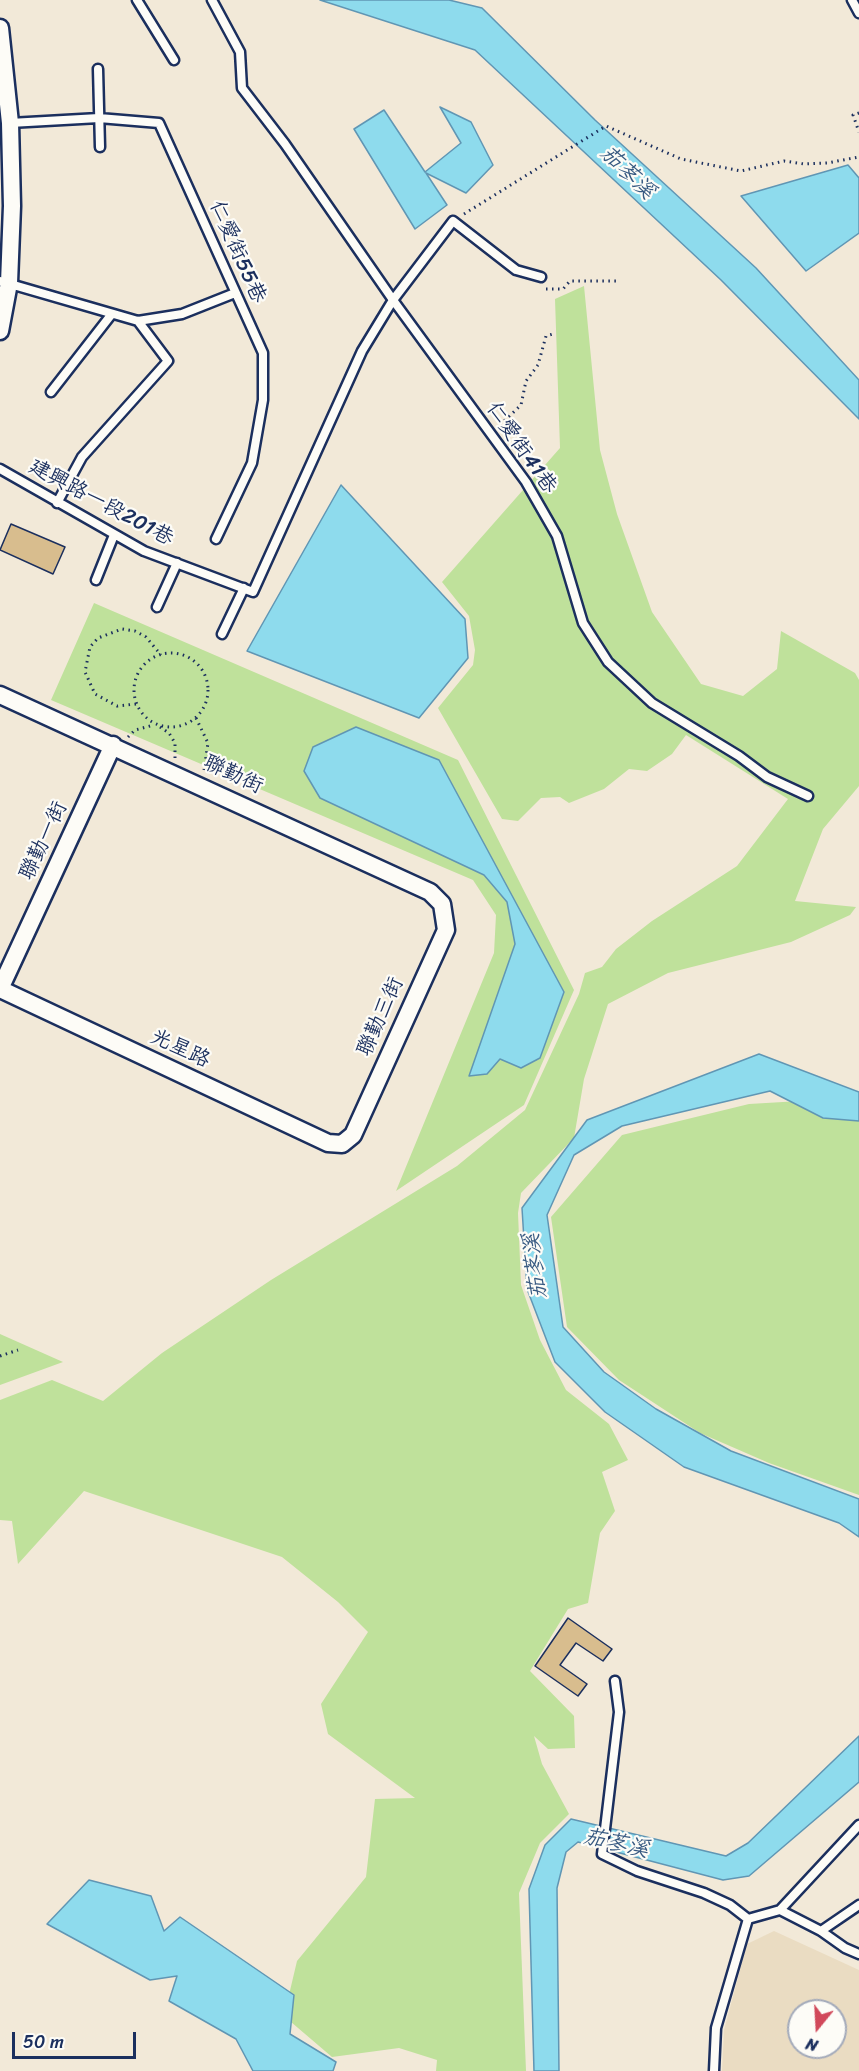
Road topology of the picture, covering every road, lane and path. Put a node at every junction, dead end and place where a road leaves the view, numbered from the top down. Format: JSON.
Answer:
{"nodes":[{"id":1,"x":136,"y":0,"type":"edge"},
{"id":2,"x":212,"y":0,"type":"edge"},
{"id":3,"x":852,"y":0,"type":"edge"},
{"id":4,"x":859,"y":13,"type":"edge"},
{"id":5,"x":0,"y":28,"type":"edge"},
{"id":6,"x":174,"y":60,"type":"dead end"},
{"id":7,"x":98,"y":69,"type":"dead end"},
{"id":8,"x":859,"y":113,"type":"edge"},
{"id":9,"x":99,"y":118,"type":"junction"},
{"id":10,"x":10,"y":123,"type":"junction"},
{"id":11,"x":859,"y":132,"type":"edge"},
{"id":12,"x":100,"y":147,"type":"dead end"},
{"id":13,"x":859,"y":157,"type":"edge"},
{"id":14,"x":453,"y":221,"type":"junction"},
{"id":15,"x":540,"y":277,"type":"joint"},
{"id":16,"x":616,"y":281,"type":"dead end"},
{"id":17,"x":4,"y":282,"type":"edge"},
{"id":18,"x":235,"y":293,"type":"junction"},
{"id":19,"x":393,"y":300,"type":"junction"},
{"id":20,"x":111,"y":315,"type":"junction"},
{"id":21,"x":138,"y":321,"type":"junction"},
{"id":22,"x":0,"y":331,"type":"edge"},
{"id":23,"x":553,"y":334,"type":"dead end"},
{"id":24,"x":51,"y":392,"type":"dead end"},
{"id":25,"x":490,"y":435,"type":"junction"},
{"id":26,"x":0,"y":469,"type":"edge"},
{"id":27,"x":57,"y":503,"type":"junction"},
{"id":28,"x":114,"y":535,"type":"junction"},
{"id":29,"x":216,"y":539,"type":"dead end"},
{"id":30,"x":177,"y":563,"type":"junction"},
{"id":31,"x":96,"y":580,"type":"dead end"},
{"id":32,"x":244,"y":588,"type":"junction"},
{"id":33,"x":158,"y":607,"type":"dead end"},
{"id":34,"x":222,"y":634,"type":"dead end"},
{"id":35,"x":161,"y":655,"type":"junction"},
{"id":36,"x":0,"y":695,"type":"edge"},
{"id":37,"x":136,"y":704,"type":"junction"},
{"id":38,"x":196,"y":718,"type":"junction"},
{"id":39,"x":156,"y":725,"type":"junction"},
{"id":40,"x":118,"y":747,"type":"junction"},
{"id":41,"x":170,"y":771,"type":"junction"},
{"id":42,"x":198,"y":784,"type":"junction"},
{"id":43,"x":808,"y":796,"type":"dead end"},
{"id":44,"x":441,"y":904,"type":"joint"},
{"id":45,"x":0,"y":989,"type":"edge"},
{"id":46,"x":342,"y":1144,"type":"joint"},
{"id":47,"x":18,"y":1350,"type":"dead end"},
{"id":48,"x":0,"y":1356,"type":"edge"},
{"id":49,"x":615,"y":1681,"type":"dead end"},
{"id":50,"x":859,"y":1825,"type":"edge"},
{"id":51,"x":859,"y":1905,"type":"edge"},
{"id":52,"x":780,"y":1910,"type":"junction"},
{"id":53,"x":748,"y":1918,"type":"junction"},
{"id":54,"x":821,"y":1931,"type":"junction"},
{"id":55,"x":859,"y":1954,"type":"edge"},
{"id":56,"x":714,"y":2071,"type":"edge"}],
"edges":[{"from":1,"to":6,"type":"lane"},
{"from":2,"to":19,"type":"lane","name":"仁愛街41巷"},
{"from":3,"to":4,"type":"lane"},
{"from":5,"to":10,"type":"street"},
{"from":7,"to":9,"type":"lane"},
{"from":8,"to":11,"type":"path"},
{"from":9,"to":10,"type":"lane","name":"仁愛街55巷"},
{"from":9,"to":12,"type":"lane"},
{"from":9,"to":18,"type":"lane","name":"仁愛街55巷"},
{"from":10,"to":17,"type":"street"},
{"from":13,"to":14,"type":"path"},
{"from":14,"to":15,"type":"lane"},
{"from":14,"to":19,"type":"lane"},
{"from":15,"to":16,"type":"path"},
{"from":17,"to":20,"type":"lane"},
{"from":17,"to":22,"type":"street"},
{"from":18,"to":21,"type":"lane"},
{"from":18,"to":29,"type":"lane","name":"仁愛街55巷"},
{"from":19,"to":25,"type":"lane","name":"仁愛街41巷"},
{"from":19,"to":32,"type":"lane","name":"建興路一段201巷"},
{"from":20,"to":21,"type":"lane"},
{"from":20,"to":24,"type":"lane"},
{"from":21,"to":27,"type":"lane"},
{"from":23,"to":25,"type":"path"},
{"from":25,"to":43,"type":"lane","name":"仁愛街41巷"},
{"from":26,"to":27,"type":"lane","name":"建興路一段201巷"},
{"from":27,"to":28,"type":"lane","name":"建興路一段201巷"},
{"from":28,"to":30,"type":"lane","name":"建興路一段201巷"},
{"from":28,"to":31,"type":"lane"},
{"from":30,"to":32,"type":"lane","name":"建興路一段201巷"},
{"from":30,"to":33,"type":"lane"},
{"from":32,"to":34,"type":"lane"},
{"from":35,"to":37,"type":"path"},
{"from":35,"to":37,"type":"path"},
{"from":35,"to":38,"type":"path"},
{"from":36,"to":40,"type":"street","name":"聯勤街"},
{"from":37,"to":39,"type":"path"},
{"from":38,"to":39,"type":"path"},
{"from":38,"to":42,"type":"path"},
{"from":39,"to":40,"type":"path"},
{"from":39,"to":41,"type":"path"},
{"from":40,"to":41,"type":"street","name":"聯勤街"},
{"from":40,"to":45,"type":"street","name":"聯勤一街"},
{"from":41,"to":42,"type":"street","name":"聯勤街"},
{"from":42,"to":44,"type":"street","name":"聯勤街"},
{"from":44,"to":46,"type":"street","name":"聯勤三街"},
{"from":45,"to":46,"type":"street","name":"光星路"},
{"from":47,"to":48,"type":"path"},
{"from":49,"to":53,"type":"lane"},
{"from":50,"to":52,"type":"lane"},
{"from":51,"to":54,"type":"lane"},
{"from":52,"to":53,"type":"lane"},
{"from":52,"to":54,"type":"lane"},
{"from":53,"to":56,"type":"lane"},
{"from":54,"to":55,"type":"lane"}]}
